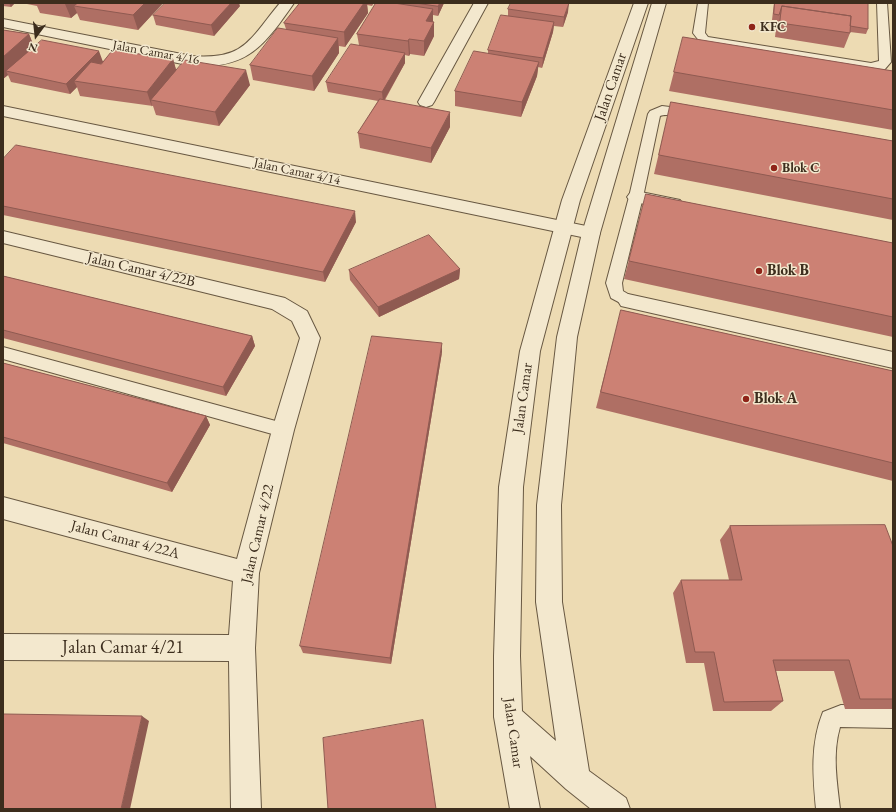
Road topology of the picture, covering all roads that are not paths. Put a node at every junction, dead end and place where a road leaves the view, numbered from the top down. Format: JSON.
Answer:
{"nodes":[{"id":1,"x":287,"y":3,"type":"edge"},
{"id":2,"x":480,"y":3,"type":"edge"},
{"id":3,"x":641,"y":3,"type":"edge"},
{"id":4,"x":659,"y":3,"type":"edge"},
{"id":5,"x":703,"y":3,"type":"edge"},
{"id":6,"x":882,"y":3,"type":"edge"},
{"id":7,"x":3,"y":23,"type":"edge"},
{"id":8,"x":426,"y":102,"type":"dead end"},
{"id":9,"x":3,"y":111,"type":"edge"},
{"id":10,"x":682,"y":112,"type":"edge"},
{"id":11,"x":636,"y":197,"type":"junction"},
{"id":12,"x":690,"y":208,"type":"edge"},
{"id":13,"x":563,"y":227,"type":"junction"},
{"id":14,"x":591,"y":232,"type":"junction"},
{"id":15,"x":3,"y":237,"type":"edge"},
{"id":16,"x":628,"y":301,"type":"joint"},
{"id":17,"x":278,"y":303,"type":"joint"},
{"id":18,"x":3,"y":353,"type":"edge"},
{"id":19,"x":893,"y":360,"type":"edge"},
{"id":20,"x":283,"y":430,"type":"junction"},
{"id":21,"x":3,"y":508,"type":"edge"},
{"id":22,"x":246,"y":573,"type":"junction"},
{"id":23,"x":3,"y":647,"type":"edge"},
{"id":24,"x":242,"y":648,"type":"junction"},
{"id":25,"x":508,"y":717,"type":"junction"},
{"id":26,"x":893,"y":717,"type":"edge"},
{"id":27,"x":576,"y":779,"type":"junction"},
{"id":28,"x":246,"y":809,"type":"edge"},
{"id":29,"x":525,"y":809,"type":"edge"},
{"id":30,"x":615,"y":809,"type":"edge"},
{"id":31,"x":828,"y":809,"type":"edge"}],
"edges":[{"from":1,"to":7,"type":"street","name":"Jalan Camar 4/16"},
{"from":2,"to":8,"type":"street"},
{"from":3,"to":13,"type":"street","name":"Jalan Camar"},
{"from":4,"to":14,"type":"street","name":"Jalan Camar"},
{"from":5,"to":6,"type":"lane"},
{"from":9,"to":13,"type":"street","name":"Jalan Camar 4/14"},
{"from":10,"to":11,"type":"lane"},
{"from":11,"to":12,"type":"street"},
{"from":11,"to":16,"type":"lane"},
{"from":13,"to":14,"type":"street","name":"Jalan Camar 4/14"},
{"from":13,"to":25,"type":"street","name":"Jalan Camar"},
{"from":14,"to":27,"type":"street","name":"Jalan Camar"},
{"from":15,"to":17,"type":"street","name":"Jalan Camar 4/22B"},
{"from":16,"to":19,"type":"street"},
{"from":17,"to":20,"type":"street","name":"Jalan Camar 4/22"},
{"from":18,"to":20,"type":"lane"},
{"from":20,"to":22,"type":"street","name":"Jalan Camar 4/22"},
{"from":21,"to":22,"type":"street","name":"Jalan Camar 4/22A"},
{"from":22,"to":24,"type":"street","name":"Jalan Camar 4/22"},
{"from":23,"to":24,"type":"street","name":"Jalan Camar 4/21"},
{"from":24,"to":28,"type":"street","name":"Jalan Camar 4/22"},
{"from":25,"to":27,"type":"street"},
{"from":25,"to":29,"type":"street","name":"Jalan Camar"},
{"from":26,"to":31,"type":"lane"},
{"from":27,"to":30,"type":"street"}]}
